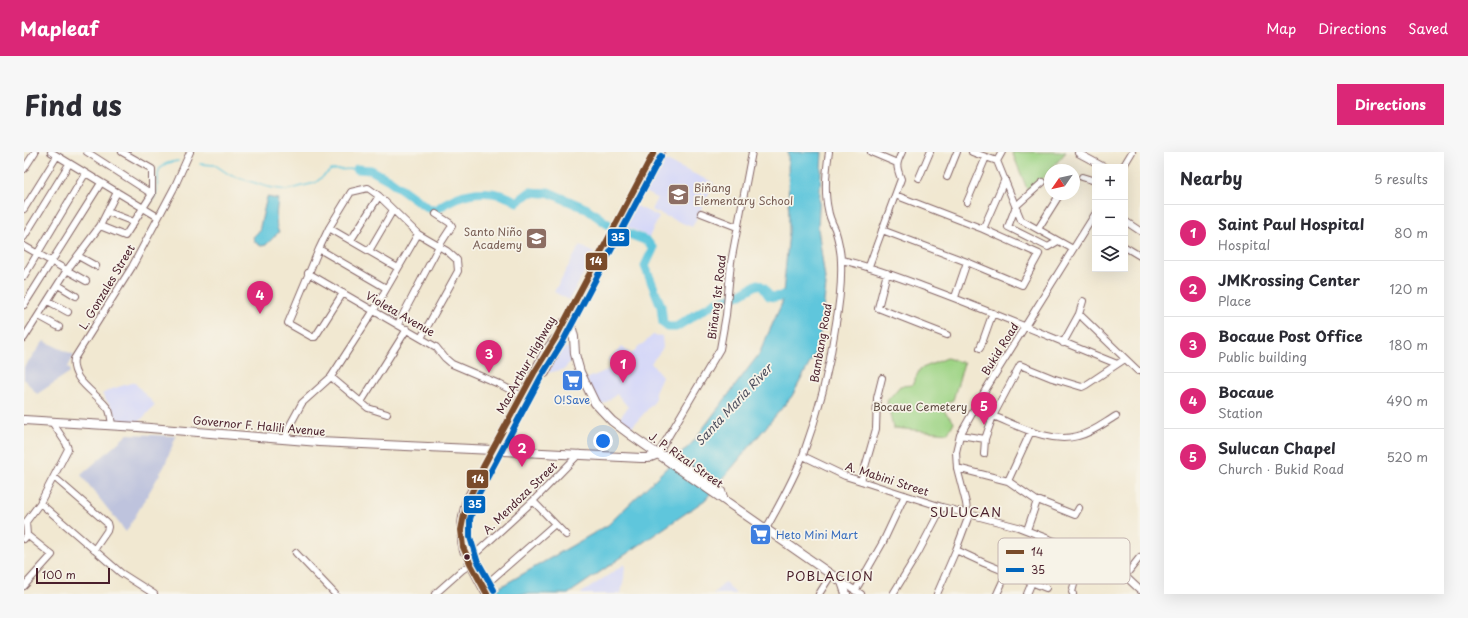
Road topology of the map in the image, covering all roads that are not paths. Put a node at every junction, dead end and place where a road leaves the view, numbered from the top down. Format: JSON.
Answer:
{"nodes":[{"id":1,"x":34,"y":152,"type":"edge"},
{"id":2,"x":51,"y":152,"type":"edge"},
{"id":3,"x":87,"y":152,"type":"edge"},
{"id":4,"x":122,"y":152,"type":"edge"},
{"id":5,"x":190,"y":152,"type":"edge"},
{"id":6,"x":752,"y":152,"type":"edge"},
{"id":7,"x":829,"y":152,"type":"edge"},
{"id":8,"x":871,"y":152,"type":"edge"},
{"id":9,"x":902,"y":152,"type":"edge"},
{"id":10,"x":930,"y":152,"type":"edge"},
{"id":11,"x":957,"y":152,"type":"edge"},
{"id":12,"x":972,"y":152,"type":"edge"},
{"id":13,"x":1002,"y":152,"type":"edge"},
{"id":14,"x":1132,"y":152,"type":"edge"},
{"id":15,"x":655,"y":153,"type":"edge"},
{"id":16,"x":1078,"y":153,"type":"dead end"},
{"id":17,"x":57,"y":156,"type":"junction"},
{"id":18,"x":986,"y":157,"type":"junction"},
{"id":19,"x":996,"y":161,"type":"junction"},
{"id":20,"x":897,"y":163,"type":"junction"},
{"id":21,"x":69,"y":164,"type":"junction"},
{"id":22,"x":1098,"y":164,"type":"edge"},
{"id":23,"x":1125,"y":164,"type":"edge"},
{"id":24,"x":24,"y":169,"type":"edge"},
{"id":25,"x":85,"y":174,"type":"junction"},
{"id":26,"x":947,"y":177,"type":"dead end"},
{"id":27,"x":1082,"y":177,"type":"dead end"},
{"id":28,"x":919,"y":178,"type":"dead end"},
{"id":29,"x":1005,"y":178,"type":"junction"},
{"id":30,"x":1092,"y":180,"type":"edge"},
{"id":31,"x":1043,"y":182,"type":"dead end"},
{"id":32,"x":102,"y":183,"type":"junction"},
{"id":33,"x":117,"y":192,"type":"junction"},
{"id":34,"x":152,"y":194,"type":"junction"},
{"id":35,"x":895,"y":195,"type":"junction"},
{"id":36,"x":379,"y":196,"type":"junction"},
{"id":37,"x":1056,"y":200,"type":"edge"},
{"id":38,"x":967,"y":202,"type":"dead end"},
{"id":39,"x":1016,"y":206,"type":"junction"},
{"id":40,"x":143,"y":208,"type":"junction"},
{"id":41,"x":24,"y":209,"type":"edge"},
{"id":42,"x":392,"y":210,"type":"junction"},
{"id":43,"x":108,"y":212,"type":"junction"},
{"id":44,"x":701,"y":213,"type":"dead end"},
{"id":45,"x":436,"y":214,"type":"dead end"},
{"id":46,"x":158,"y":217,"type":"junction"},
{"id":47,"x":1092,"y":219,"type":"edge"},
{"id":48,"x":134,"y":222,"type":"junction"},
{"id":49,"x":1128,"y":223,"type":"edge"},
{"id":50,"x":100,"y":226,"type":"junction"},
{"id":51,"x":1088,"y":226,"type":"junction"},
{"id":52,"x":737,"y":227,"type":"junction"},
{"id":53,"x":329,"y":228,"type":"junction"},
{"id":54,"x":1092,"y":228,"type":"edge"},
{"id":55,"x":1038,"y":229,"type":"junction"},
{"id":56,"x":882,"y":230,"type":"junction"},
{"id":57,"x":983,"y":230,"type":"junction"},
{"id":58,"x":1140,"y":231,"type":"edge"},
{"id":59,"x":418,"y":234,"type":"junction"},
{"id":60,"x":24,"y":237,"type":"edge"},
{"id":61,"x":1027,"y":237,"type":"junction"},
{"id":62,"x":351,"y":240,"type":"junction"},
{"id":63,"x":1058,"y":241,"type":"junction"},
{"id":64,"x":24,"y":246,"type":"edge"},
{"id":65,"x":439,"y":246,"type":"junction"},
{"id":66,"x":1022,"y":246,"type":"junction"},
{"id":67,"x":1069,"y":247,"type":"junction"},
{"id":68,"x":319,"y":249,"type":"junction"},
{"id":69,"x":1128,"y":249,"type":"edge"},
{"id":70,"x":368,"y":251,"type":"junction"},
{"id":71,"x":38,"y":255,"type":"junction"},
{"id":72,"x":78,"y":256,"type":"junction"},
{"id":73,"x":1140,"y":256,"type":"edge"},
{"id":74,"x":841,"y":260,"type":"junction"},
{"id":75,"x":50,"y":262,"type":"junction"},
{"id":76,"x":967,"y":262,"type":"junction"},
{"id":77,"x":96,"y":266,"type":"dead end"},
{"id":78,"x":868,"y":266,"type":"junction"},
{"id":79,"x":398,"y":268,"type":"junction"},
{"id":80,"x":67,"y":270,"type":"junction"},
{"id":81,"x":308,"y":273,"type":"junction"},
{"id":82,"x":887,"y":273,"type":"junction"},
{"id":83,"x":24,"y":276,"type":"edge"},
{"id":84,"x":86,"y":281,"type":"dead end"},
{"id":85,"x":58,"y":285,"type":"junction"},
{"id":86,"x":386,"y":288,"type":"junction"},
{"id":87,"x":343,"y":293,"type":"junction"},
{"id":88,"x":76,"y":296,"type":"dead end"},
{"id":89,"x":955,"y":297,"type":"junction"},
{"id":90,"x":48,"y":301,"type":"junction"},
{"id":91,"x":1083,"y":301,"type":"dead end"},
{"id":92,"x":24,"y":305,"type":"edge"},
{"id":93,"x":374,"y":310,"type":"junction"},
{"id":94,"x":68,"y":312,"type":"dead end"},
{"id":95,"x":993,"y":313,"type":"junction"},
{"id":96,"x":1079,"y":314,"type":"junction"},
{"id":97,"x":39,"y":316,"type":"junction"},
{"id":98,"x":566,"y":323,"type":"junction"},
{"id":99,"x":398,"y":324,"type":"junction"},
{"id":100,"x":1022,"y":324,"type":"junction"},
{"id":101,"x":59,"y":327,"type":"dead end"},
{"id":102,"x":407,"y":330,"type":"junction"},
{"id":103,"x":947,"y":335,"type":"dead end"},
{"id":104,"x":24,"y":338,"type":"edge"},
{"id":105,"x":421,"y":338,"type":"junction"},
{"id":106,"x":558,"y":339,"type":"junction"},
{"id":107,"x":1064,"y":343,"type":"junction"},
{"id":108,"x":980,"y":348,"type":"dead end"},
{"id":109,"x":1125,"y":359,"type":"junction"},
{"id":110,"x":1117,"y":364,"type":"junction"},
{"id":111,"x":1140,"y":371,"type":"edge"},
{"id":112,"x":331,"y":377,"type":"junction"},
{"id":113,"x":882,"y":378,"type":"dead end"},
{"id":114,"x":522,"y":396,"type":"junction"},
{"id":115,"x":362,"y":402,"type":"junction"},
{"id":116,"x":387,"y":414,"type":"dead end"},
{"id":117,"x":993,"y":416,"type":"junction"},
{"id":118,"x":1116,"y":416,"type":"dead end"},
{"id":119,"x":24,"y":420,"type":"edge"},
{"id":120,"x":52,"y":422,"type":"junction"},
{"id":121,"x":112,"y":425,"type":"junction"},
{"id":122,"x":1031,"y":431,"type":"junction"},
{"id":123,"x":960,"y":435,"type":"junction"},
{"id":124,"x":985,"y":439,"type":"junction"},
{"id":125,"x":285,"y":440,"type":"junction"},
{"id":126,"x":493,"y":450,"type":"junction"},
{"id":127,"x":503,"y":450,"type":"junction"},
{"id":128,"x":579,"y":454,"type":"junction"},
{"id":129,"x":658,"y":454,"type":"junction"},
{"id":130,"x":984,"y":454,"type":"dead end"},
{"id":131,"x":802,"y":456,"type":"junction"},
{"id":132,"x":957,"y":468,"type":"junction"},
{"id":133,"x":54,"y":477,"type":"junction"},
{"id":134,"x":860,"y":481,"type":"junction"},
{"id":135,"x":1008,"y":481,"type":"junction"},
{"id":136,"x":905,"y":495,"type":"junction"},
{"id":137,"x":533,"y":501,"type":"junction"},
{"id":138,"x":1037,"y":501,"type":"junction"},
{"id":139,"x":40,"y":503,"type":"junction"},
{"id":140,"x":942,"y":507,"type":"junction"},
{"id":141,"x":1079,"y":508,"type":"dead end"},
{"id":142,"x":968,"y":513,"type":"junction"},
{"id":143,"x":555,"y":524,"type":"junction"},
{"id":144,"x":766,"y":528,"type":"junction"},
{"id":145,"x":1027,"y":530,"type":"junction"},
{"id":146,"x":566,"y":535,"type":"dead end"},
{"id":147,"x":26,"y":537,"type":"edge"},
{"id":148,"x":1047,"y":538,"type":"edge"},
{"id":149,"x":94,"y":550,"type":"junction"},
{"id":150,"x":956,"y":550,"type":"junction"},
{"id":151,"x":296,"y":553,"type":"dead end"},
{"id":152,"x":1140,"y":557,"type":"edge"},
{"id":153,"x":471,"y":558,"type":"junction"},
{"id":154,"x":998,"y":568,"type":"edge"},
{"id":155,"x":1130,"y":570,"type":"edge"},
{"id":156,"x":831,"y":575,"type":"junction"},
{"id":157,"x":1130,"y":581,"type":"edge"},
{"id":158,"x":842,"y":582,"type":"junction"},
{"id":159,"x":1002,"y":584,"type":"edge"},
{"id":160,"x":1031,"y":584,"type":"edge"},
{"id":161,"x":1037,"y":584,"type":"edge"},
{"id":162,"x":1074,"y":584,"type":"edge"},
{"id":163,"x":24,"y":586,"type":"edge"},
{"id":164,"x":1046,"y":588,"type":"dead end"},
{"id":165,"x":487,"y":589,"type":"edge"},
{"id":166,"x":1140,"y":590,"type":"edge"},
{"id":167,"x":858,"y":593,"type":"edge"},
{"id":168,"x":154,"y":594,"type":"edge"},
{"id":169,"x":335,"y":594,"type":"edge"},
{"id":170,"x":435,"y":594,"type":"edge"},
{"id":171,"x":819,"y":594,"type":"edge"},
{"id":172,"x":846,"y":594,"type":"edge"},
{"id":173,"x":893,"y":594,"type":"edge"},
{"id":174,"x":937,"y":594,"type":"edge"},
{"id":175,"x":998,"y":594,"type":"edge"},
{"id":176,"x":1026,"y":594,"type":"edge"},
{"id":177,"x":1073,"y":594,"type":"edge"}],
"edges":[{"from":1,"to":24,"type":"street"},
{"from":2,"to":17,"type":"street"},
{"from":3,"to":34,"type":"street"},
{"from":4,"to":34,"type":"street"},
{"from":5,"to":46,"type":"street","name":"L. Gonzales Street"},
{"from":6,"to":52,"type":"street","name":"Biñang 1st Road"},
{"from":7,"to":74,"type":"street","name":"Bambang Road"},
{"from":8,"to":20,"type":"street"},
{"from":9,"to":20,"type":"street"},
{"from":10,"to":28,"type":"street"},
{"from":11,"to":26,"type":"street"},
{"from":12,"to":18,"type":"street"},
{"from":13,"to":19,"type":"street"},
{"from":14,"to":23,"type":"street"},
{"from":15,"to":98,"type":"highway","name":"MacArthur Highway"},
{"from":16,"to":22,"type":"street"},
{"from":17,"to":21,"type":"street"},
{"from":17,"to":41,"type":"street"},
{"from":18,"to":19,"type":"street"},
{"from":18,"to":38,"type":"street"},
{"from":19,"to":29,"type":"street"},
{"from":20,"to":35,"type":"street"},
{"from":21,"to":25,"type":"street"},
{"from":21,"to":60,"type":"street"},
{"from":25,"to":32,"type":"street"},
{"from":25,"to":71,"type":"street"},
{"from":27,"to":30,"type":"street"},
{"from":29,"to":39,"type":"street"},
{"from":29,"to":57,"type":"street"},
{"from":31,"to":39,"type":"street"},
{"from":32,"to":33,"type":"street"},
{"from":32,"to":75,"type":"street"},
{"from":33,"to":40,"type":"street"},
{"from":33,"to":43,"type":"street"},
{"from":34,"to":40,"type":"street"},
{"from":35,"to":56,"type":"street"},
{"from":35,"to":57,"type":"street"},
{"from":36,"to":42,"type":"street"},
{"from":36,"to":53,"type":"street"},
{"from":36,"to":62,"type":"street"},
{"from":37,"to":55,"type":"street"},
{"from":39,"to":55,"type":"street"},
{"from":39,"to":61,"type":"street"},
{"from":40,"to":46,"type":"street"},
{"from":40,"to":48,"type":"street"},
{"from":42,"to":59,"type":"street"},
{"from":42,"to":70,"type":"street"},
{"from":43,"to":48,"type":"street"},
{"from":43,"to":50,"type":"street"},
{"from":44,"to":52,"type":"street"},
{"from":45,"to":65,"type":"street"},
{"from":46,"to":121,"type":"street","name":"L. Gonzales Street"},
{"from":47,"to":51,"type":"street","name":"Bukid Road"},
{"from":48,"to":50,"type":"street"},
{"from":49,"to":58,"type":"street"},
{"from":50,"to":72,"type":"street"},
{"from":51,"to":54,"type":"street"},
{"from":51,"to":67,"type":"street","name":"Bukid Road"},
{"from":52,"to":129,"type":"street","name":"Biñang 1st Road"},
{"from":53,"to":62,"type":"street"},
{"from":53,"to":68,"type":"street"},
{"from":55,"to":63,"type":"street"},
{"from":56,"to":76,"type":"street"},
{"from":56,"to":78,"type":"street"},
{"from":57,"to":66,"type":"street"},
{"from":59,"to":65,"type":"street"},
{"from":59,"to":79,"type":"street"},
{"from":61,"to":63,"type":"street"},
{"from":61,"to":66,"type":"street"},
{"from":62,"to":70,"type":"street"},
{"from":63,"to":67,"type":"street"},
{"from":64,"to":71,"type":"street"},
{"from":65,"to":99,"type":"street"},
{"from":65,"to":105,"type":"street"},
{"from":66,"to":76,"type":"street"},
{"from":67,"to":100,"type":"street","name":"Bukid Road"},
{"from":68,"to":81,"type":"street"},
{"from":68,"to":86,"type":"street"},
{"from":69,"to":73,"type":"street"},
{"from":70,"to":79,"type":"street"},
{"from":71,"to":75,"type":"street"},
{"from":71,"to":83,"type":"street"},
{"from":72,"to":77,"type":"street"},
{"from":72,"to":80,"type":"street"},
{"from":74,"to":78,"type":"street"},
{"from":74,"to":131,"type":"street","name":"Bambang Road"},
{"from":75,"to":80,"type":"street"},
{"from":75,"to":92,"type":"street"},
{"from":76,"to":89,"type":"street"},
{"from":78,"to":82,"type":"street"},
{"from":79,"to":86,"type":"street"},
{"from":80,"to":84,"type":"street"},
{"from":80,"to":85,"type":"street"},
{"from":81,"to":87,"type":"street","name":"Violeta Avenue"},
{"from":81,"to":87,"type":"street"},
{"from":82,"to":89,"type":"street"},
{"from":82,"to":103,"type":"street"},
{"from":85,"to":88,"type":"street"},
{"from":85,"to":90,"type":"street"},
{"from":86,"to":93,"type":"street"},
{"from":87,"to":93,"type":"street","name":"Violeta Avenue"},
{"from":89,"to":95,"type":"street"},
{"from":90,"to":94,"type":"street"},
{"from":90,"to":97,"type":"street"},
{"from":91,"to":96,"type":"street"},
{"from":93,"to":99,"type":"street","name":"Violeta Avenue"},
{"from":93,"to":112,"type":"street"},
{"from":95,"to":100,"type":"street"},
{"from":95,"to":108,"type":"street"},
{"from":96,"to":107,"type":"street"},
{"from":96,"to":109,"type":"street"},
{"from":97,"to":101,"type":"street"},
{"from":97,"to":104,"type":"street"},
{"from":98,"to":106,"type":"highway","name":"MacArthur Highway"},
{"from":98,"to":129,"type":"main road","name":"J. P. Rizal Street"},
{"from":99,"to":102,"type":"street","name":"Violeta Avenue"},
{"from":100,"to":107,"type":"street"},
{"from":100,"to":123,"type":"street","name":"Bukid Road"},
{"from":102,"to":105,"type":"street","name":"Violeta Avenue"},
{"from":102,"to":115,"type":"street"},
{"from":105,"to":114,"type":"street","name":"Violeta Avenue"},
{"from":106,"to":114,"type":"main road","name":"MacArthur Highway"},
{"from":106,"to":127,"type":"main road","name":"MacArthur Highway"},
{"from":106,"to":153,"type":"highway","bridge":true},
{"from":107,"to":110,"type":"street"},
{"from":109,"to":110,"type":"street"},
{"from":109,"to":111,"type":"street"},
{"from":110,"to":117,"type":"street"},
{"from":112,"to":115,"type":"street"},
{"from":112,"to":125,"type":"street"},
{"from":113,"to":134,"type":"street"},
{"from":114,"to":126,"type":"main road","name":"MacArthur Highway"},
{"from":115,"to":116,"type":"street"},
{"from":117,"to":122,"type":"street"},
{"from":117,"to":124,"type":"street"},
{"from":118,"to":122,"type":"street"},
{"from":119,"to":120,"type":"main road","name":"Governor F. Halili Avenue"},
{"from":120,"to":121,"type":"main road","name":"Governor F. Halili Avenue"},
{"from":120,"to":133,"type":"street"},
{"from":121,"to":125,"type":"main road","name":"Governor F. Halili Avenue"},
{"from":122,"to":135,"type":"street"},
{"from":123,"to":124,"type":"street"},
{"from":123,"to":132,"type":"street","name":"Bukid Road"},
{"from":124,"to":130,"type":"street"},
{"from":125,"to":126,"type":"main road","name":"Governor F. Halili Avenue"},
{"from":126,"to":153,"type":"main road","name":"MacArthur Highway"},
{"from":127,"to":128,"type":"main road"},
{"from":127,"to":153,"type":"main road","name":"MacArthur Highway"},
{"from":128,"to":129,"type":"main road"},
{"from":128,"to":137,"type":"street","name":"A. Mendoza Street"},
{"from":129,"to":144,"type":"main road","name":"J. P. Rizal Street"},
{"from":131,"to":134,"type":"street","name":"A. Mabini Street"},
{"from":131,"to":144,"type":"street","name":"Bambang Road"},
{"from":132,"to":135,"type":"street"},
{"from":132,"to":142,"type":"street","name":"Bukid Road"},
{"from":133,"to":139,"type":"street"},
{"from":133,"to":149,"type":"street"},
{"from":134,"to":136,"type":"street","name":"A. Mabini Street"},
{"from":135,"to":138,"type":"street"},
{"from":136,"to":140,"type":"street","name":"A. Mabini Street"},
{"from":136,"to":167,"type":"street"},
{"from":137,"to":143,"type":"street"},
{"from":137,"to":153,"type":"street","name":"A. Mendoza Street"},
{"from":138,"to":141,"type":"street"},
{"from":138,"to":145,"type":"street"},
{"from":139,"to":147,"type":"street"},
{"from":139,"to":149,"type":"street"},
{"from":140,"to":142,"type":"street","name":"A. Mabini Street"},
{"from":140,"to":173,"type":"street"},
{"from":142,"to":145,"type":"street","name":"A. Mabini Street"},
{"from":142,"to":150,"type":"street","name":"Bukid Road"},
{"from":143,"to":146,"type":"street"},
{"from":143,"to":165,"type":"street"},
{"from":144,"to":156,"type":"main road","name":"J. P. Rizal Street"},
{"from":145,"to":148,"type":"street","name":"A. Mabini Street"},
{"from":147,"to":163,"type":"street"},
{"from":149,"to":168,"type":"street"},
{"from":150,"to":154,"type":"street"},
{"from":150,"to":174,"type":"street","name":"Bukid Road"},
{"from":151,"to":169,"type":"street"},
{"from":152,"to":155,"type":"street"},
{"from":153,"to":165,"type":"highway","name":"MacArthur Highway"},
{"from":153,"to":170,"type":"street","name":"A. Mendoza Street"},
{"from":156,"to":158,"type":"main road","name":"J. P. Rizal Street"},
{"from":156,"to":171,"type":"street"},
{"from":157,"to":166,"type":"street","name":"A. Mabini Street"},
{"from":158,"to":167,"type":"street"},
{"from":158,"to":172,"type":"main road"},
{"from":159,"to":175,"type":"street"},
{"from":160,"to":176,"type":"street"},
{"from":161,"to":164,"type":"street"},
{"from":162,"to":177,"type":"street"}]}
